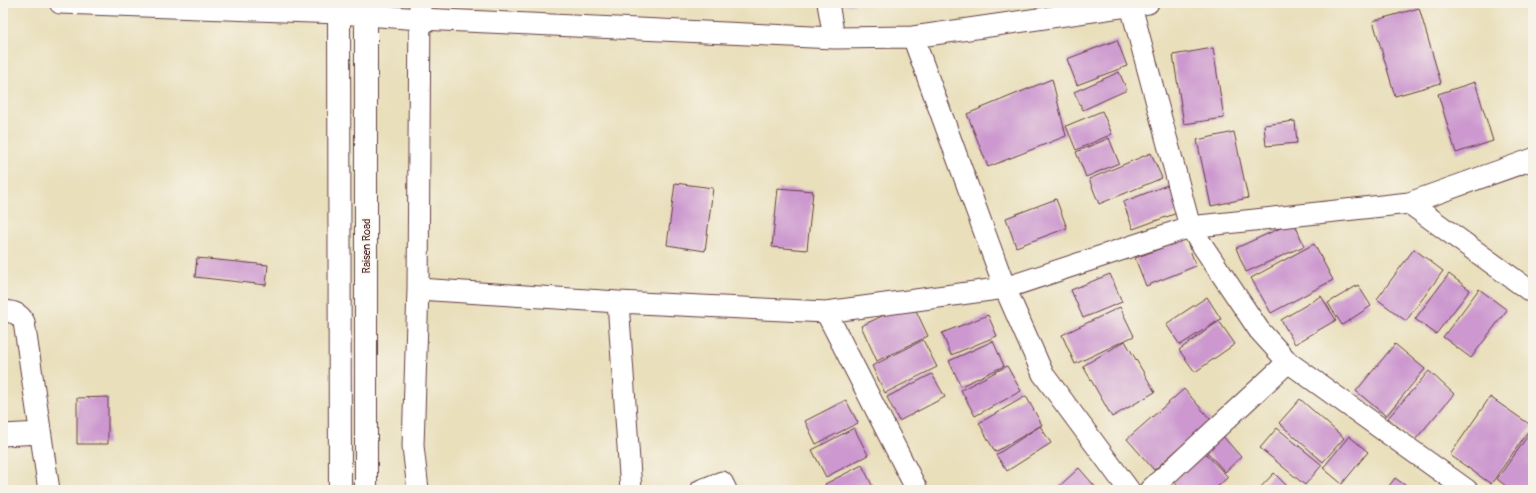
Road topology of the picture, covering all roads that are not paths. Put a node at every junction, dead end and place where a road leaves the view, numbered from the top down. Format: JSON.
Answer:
{"nodes":[{"id":1,"x":60,"y":3,"type":"edge"},
{"id":2,"x":828,"y":3,"type":"edge"},
{"id":3,"x":1140,"y":5,"type":"edge"},
{"id":4,"x":339,"y":8,"type":"edge"},
{"id":5,"x":366,"y":9,"type":"edge"},
{"id":6,"x":420,"y":11,"type":"edge"},
{"id":7,"x":913,"y":37,"type":"junction"},
{"id":8,"x":834,"y":38,"type":"junction"},
{"id":9,"x":1533,"y":159,"type":"edge"},
{"id":10,"x":1409,"y":203,"type":"junction"},
{"id":11,"x":1190,"y":227,"type":"junction"},
{"id":12,"x":1005,"y":288,"type":"junction"},
{"id":13,"x":418,"y":289,"type":"junction"},
{"id":14,"x":1533,"y":293,"type":"edge"},
{"id":15,"x":618,"y":302,"type":"junction"},
{"id":16,"x":3,"y":311,"type":"edge"},
{"id":17,"x":826,"y":312,"type":"junction"},
{"id":18,"x":1288,"y":362,"type":"junction"},
{"id":19,"x":40,"y":433,"type":"junction"},
{"id":20,"x":3,"y":436,"type":"edge"},
{"id":21,"x":49,"y":490,"type":"edge"},
{"id":22,"x":340,"y":490,"type":"edge"},
{"id":23,"x":366,"y":490,"type":"edge"},
{"id":24,"x":418,"y":490,"type":"edge"},
{"id":25,"x":631,"y":490,"type":"edge"},
{"id":26,"x":701,"y":490,"type":"edge"},
{"id":27,"x":726,"y":490,"type":"edge"},
{"id":28,"x":917,"y":490,"type":"edge"},
{"id":29,"x":1129,"y":490,"type":"edge"},
{"id":30,"x":1150,"y":490,"type":"edge"},
{"id":31,"x":1467,"y":490,"type":"edge"}],
"edges":[{"from":1,"to":4,"type":"street"},
{"from":2,"to":8,"type":"street"},
{"from":3,"to":7,"type":"street"},
{"from":3,"to":11,"type":"street"},
{"from":4,"to":5,"type":"street"},
{"from":4,"to":22,"type":"main road"},
{"from":5,"to":6,"type":"street"},
{"from":5,"to":23,"type":"main road","name":"Raisen Road"},
{"from":6,"to":8,"type":"street"},
{"from":6,"to":13,"type":"street"},
{"from":7,"to":8,"type":"street"},
{"from":7,"to":12,"type":"street"},
{"from":9,"to":10,"type":"street"},
{"from":10,"to":11,"type":"street"},
{"from":10,"to":14,"type":"street"},
{"from":11,"to":12,"type":"street"},
{"from":11,"to":18,"type":"street"},
{"from":12,"to":17,"type":"street"},
{"from":12,"to":29,"type":"street"},
{"from":13,"to":15,"type":"street"},
{"from":13,"to":24,"type":"street"},
{"from":15,"to":17,"type":"street"},
{"from":15,"to":25,"type":"street"},
{"from":16,"to":19,"type":"street"},
{"from":17,"to":28,"type":"street"},
{"from":18,"to":30,"type":"street"},
{"from":18,"to":31,"type":"street"},
{"from":19,"to":20,"type":"street"},
{"from":19,"to":21,"type":"street"},
{"from":26,"to":27,"type":"street"}]}
